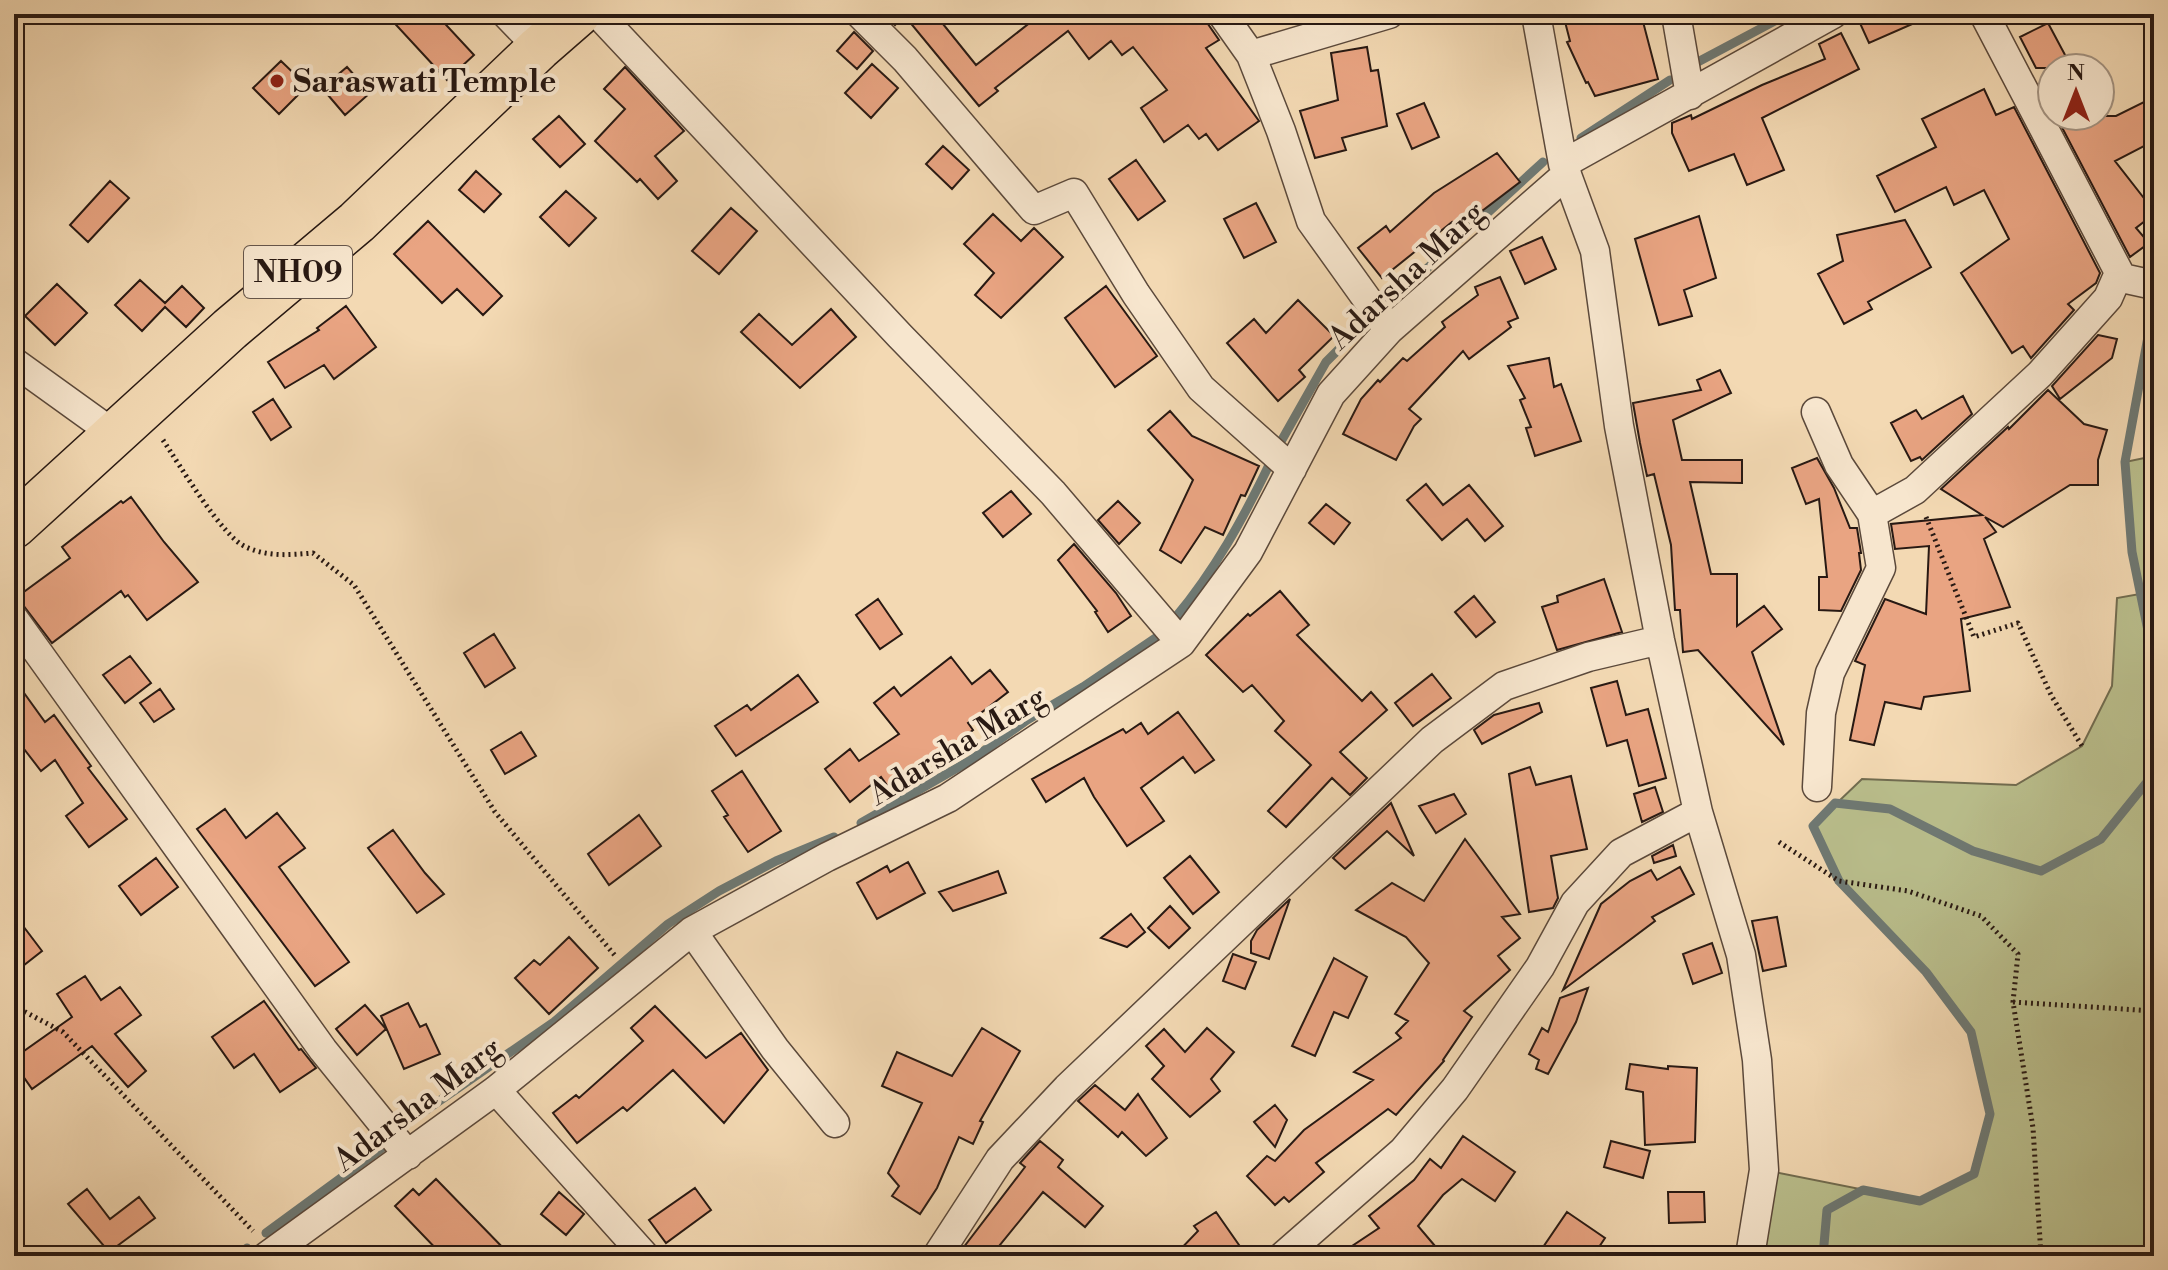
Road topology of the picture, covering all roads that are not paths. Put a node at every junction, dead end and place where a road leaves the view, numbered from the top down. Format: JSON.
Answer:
{"nodes":[{"id":1,"x":506,"y":14,"type":"edge"},
{"id":2,"x":578,"y":14,"type":"edge"},
{"id":3,"x":598,"y":14,"type":"edge"},
{"id":4,"x":860,"y":14,"type":"edge"},
{"id":5,"x":1222,"y":14,"type":"edge"},
{"id":6,"x":1389,"y":14,"type":"edge"},
{"id":7,"x":1536,"y":14,"type":"edge"},
{"id":8,"x":1676,"y":14,"type":"edge"},
{"id":9,"x":1833,"y":14,"type":"edge"},
{"id":10,"x":1984,"y":14,"type":"edge"},
{"id":11,"x":539,"y":48,"type":"junction"},
{"id":12,"x":1251,"y":55,"type":"junction"},
{"id":13,"x":1690,"y":95,"type":"junction"},
{"id":14,"x":1565,"y":169,"type":"junction"},
{"id":15,"x":2138,"y":280,"type":"edge"},
{"id":16,"x":1389,"y":330,"type":"junction"},
{"id":17,"x":14,"y":362,"type":"edge"},
{"id":18,"x":1816,"y":412,"type":"dead end"},
{"id":19,"x":128,"y":422,"type":"junction"},
{"id":20,"x":1292,"y":469,"type":"junction"},
{"id":21,"x":1872,"y":514,"type":"junction"},
{"id":22,"x":14,"y":526,"type":"edge"},
{"id":23,"x":14,"y":619,"type":"edge"},
{"id":24,"x":1660,"y":640,"type":"junction"},
{"id":25,"x":1181,"y":643,"type":"junction"},
{"id":26,"x":1817,"y":787,"type":"dead end"},
{"id":27,"x":1698,"y":812,"type":"junction"},
{"id":28,"x":692,"y":931,"type":"junction"},
{"id":29,"x":496,"y":1090,"type":"junction"},
{"id":30,"x":835,"y":1123,"type":"dead end"},
{"id":31,"x":408,"y":1155,"type":"junction"},
{"id":32,"x":269,"y":1254,"type":"edge"},
{"id":33,"x":645,"y":1256,"type":"edge"},
{"id":34,"x":937,"y":1256,"type":"edge"},
{"id":35,"x":1283,"y":1256,"type":"edge"},
{"id":36,"x":1750,"y":1256,"type":"edge"}],
"edges":[{"from":1,"to":11,"type":"street"},
{"from":2,"to":11,"type":"main road","number":"NH09"},
{"from":3,"to":25,"type":"street"},
{"from":4,"to":20,"type":"street"},
{"from":5,"to":12,"type":"street"},
{"from":6,"to":12,"type":"street"},
{"from":7,"to":14,"type":"street"},
{"from":8,"to":13,"type":"street"},
{"from":9,"to":13,"type":"street","name":"Adarsha Marg"},
{"from":10,"to":15,"type":"street"},
{"from":11,"to":19,"type":"main road","number":"NH09"},
{"from":12,"to":16,"type":"street"},
{"from":13,"to":14,"type":"street","name":"Adarsha Marg"},
{"from":14,"to":16,"type":"street","name":"Adarsha Marg"},
{"from":14,"to":24,"type":"street"},
{"from":15,"to":21,"type":"street"},
{"from":16,"to":20,"type":"street","name":"Adarsha Marg"},
{"from":17,"to":19,"type":"street"},
{"from":18,"to":21,"type":"street"},
{"from":19,"to":22,"type":"main road","number":"NH09"},
{"from":20,"to":25,"type":"street","name":"Adarsha Marg"},
{"from":21,"to":26,"type":"street"},
{"from":23,"to":31,"type":"street"},
{"from":24,"to":27,"type":"street"},
{"from":24,"to":34,"type":"street"},
{"from":25,"to":28,"type":"street","name":"Adarsha Marg"},
{"from":27,"to":35,"type":"street"},
{"from":27,"to":36,"type":"street"},
{"from":28,"to":29,"type":"street","name":"Adarsha Marg"},
{"from":28,"to":30,"type":"street"},
{"from":29,"to":31,"type":"street","name":"Adarsha Marg"},
{"from":29,"to":33,"type":"street"},
{"from":31,"to":32,"type":"street","name":"Adarsha Marg"}]}
